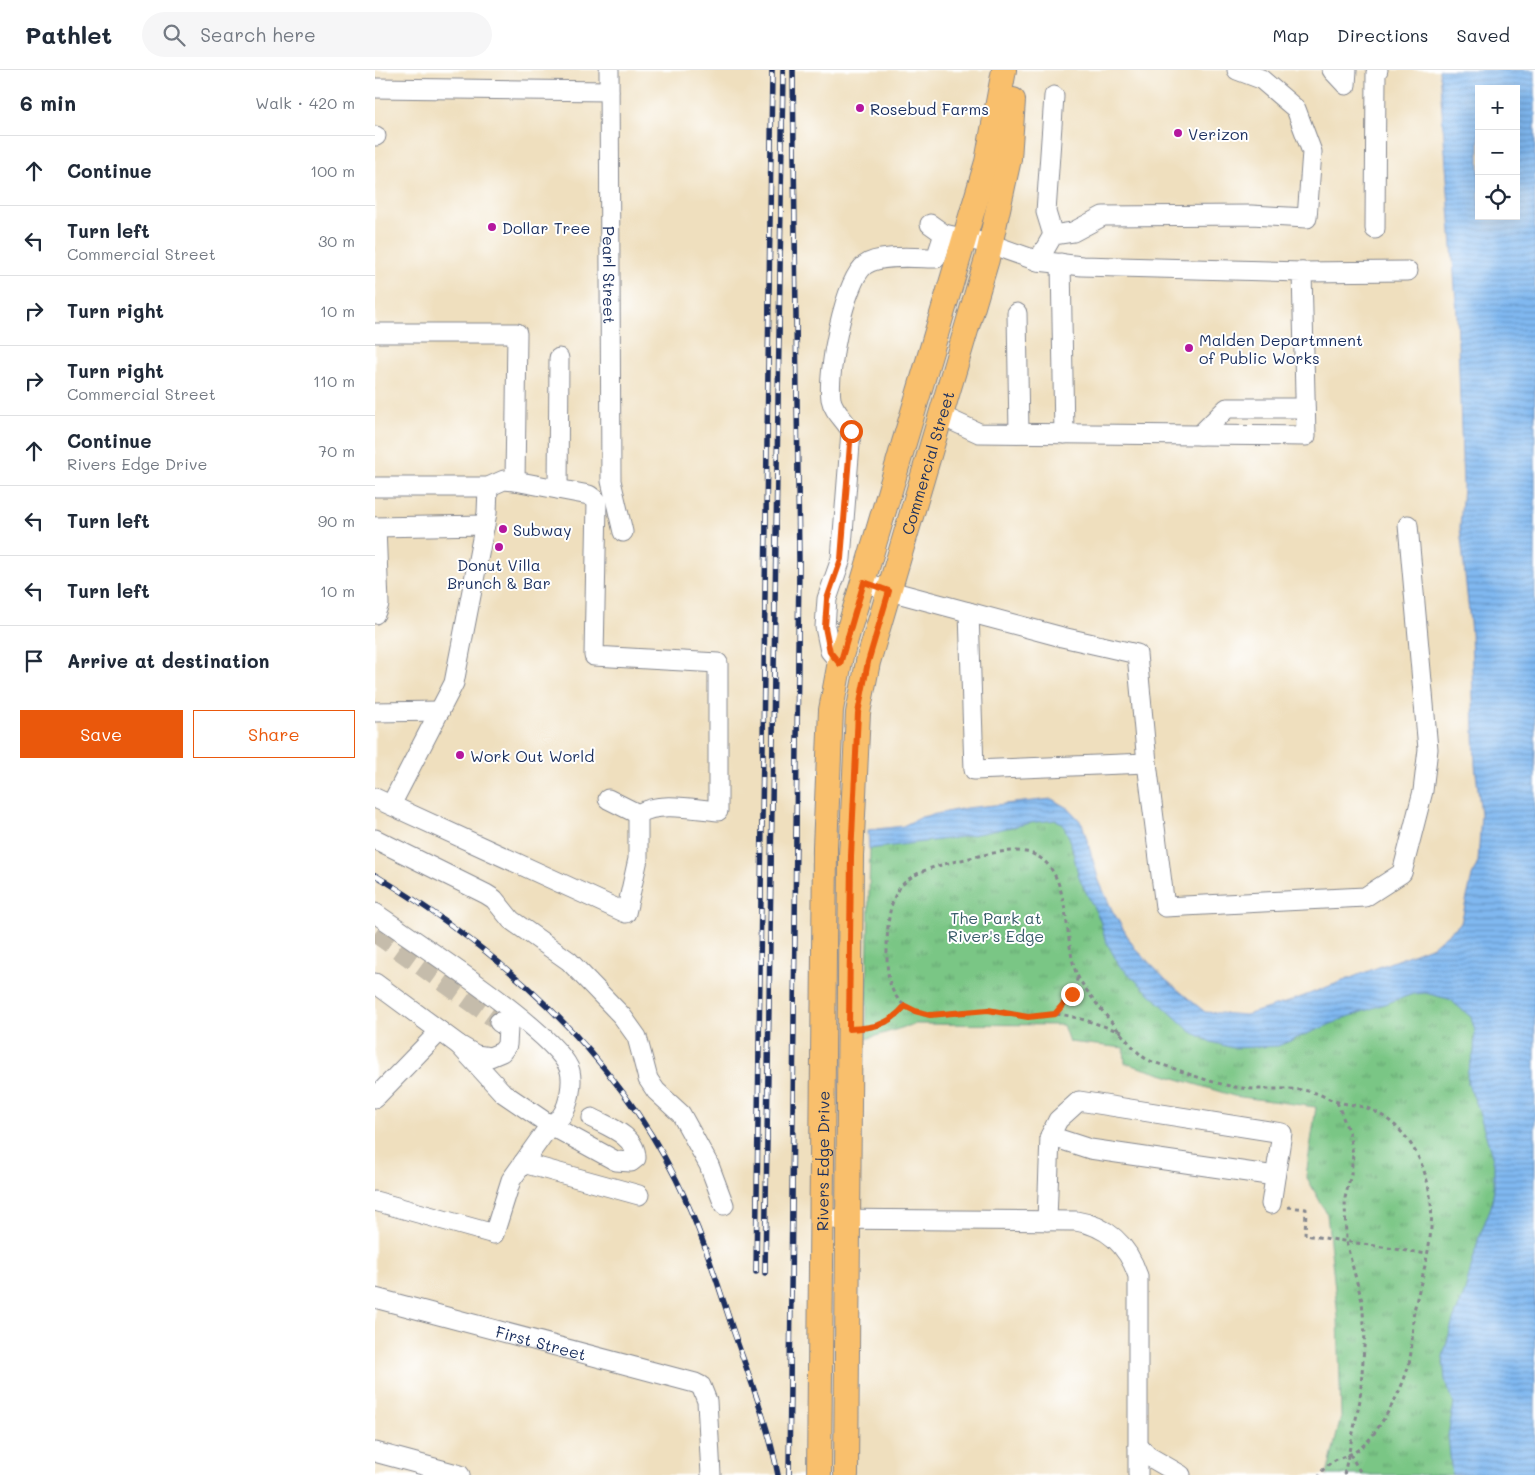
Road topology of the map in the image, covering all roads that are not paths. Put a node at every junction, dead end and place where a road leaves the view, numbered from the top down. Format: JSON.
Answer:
{"nodes":[{"id":1,"x":609,"y":70,"type":"edge"},
{"id":2,"x":1004,"y":70,"type":"edge"},
{"id":3,"x":1013,"y":70,"type":"edge"},
{"id":4,"x":1237,"y":70,"type":"edge"},
{"id":5,"x":1332,"y":70,"type":"edge"},
{"id":6,"x":1347,"y":77,"type":"edge"},
{"id":7,"x":1377,"y":78,"type":"edge"},
{"id":8,"x":375,"y":88,"type":"edge"},
{"id":9,"x":609,"y":91,"type":"junction"},
{"id":10,"x":1054,"y":96,"type":"dead end"},
{"id":11,"x":1375,"y":229,"type":"dead end"},
{"id":12,"x":946,"y":232,"type":"junction"},
{"id":13,"x":1053,"y":235,"type":"junction"},
{"id":14,"x":990,"y":244,"type":"junction"},
{"id":15,"x":1038,"y":260,"type":"junction"},
{"id":16,"x":1061,"y":263,"type":"junction"},
{"id":17,"x":1409,"y":271,"type":"dead end"},
{"id":18,"x":1301,"y":272,"type":"junction"},
{"id":19,"x":1017,"y":313,"type":"dead end"},
{"id":20,"x":375,"y":333,"type":"edge"},
{"id":21,"x":559,"y":358,"type":"dead end"},
{"id":22,"x":1305,"y":408,"type":"junction"},
{"id":23,"x":942,"y":416,"type":"junction"},
{"id":24,"x":1019,"y":433,"type":"junction"},
{"id":25,"x":1064,"y":434,"type":"junction"},
{"id":26,"x":1200,"y":435,"type":"junction"},
{"id":27,"x":515,"y":481,"type":"junction"},
{"id":28,"x":375,"y":487,"type":"edge"},
{"id":29,"x":488,"y":487,"type":"junction"},
{"id":30,"x":558,"y":488,"type":"junction"},
{"id":31,"x":1408,"y":525,"type":"dead end"},
{"id":32,"x":485,"y":526,"type":"junction"},
{"id":33,"x":375,"y":527,"type":"edge"},
{"id":34,"x":623,"y":532,"type":"dead end"},
{"id":35,"x":864,"y":582,"type":"junction"},
{"id":36,"x":889,"y":591,"type":"junction"},
{"id":37,"x":969,"y":612,"type":"junction"},
{"id":38,"x":375,"y":614,"type":"edge"},
{"id":39,"x":840,"y":664,"type":"junction"},
{"id":40,"x":440,"y":711,"type":"junction"},
{"id":41,"x":375,"y":712,"type":"edge"},
{"id":42,"x":1147,"y":763,"type":"junction"},
{"id":43,"x":608,"y":799,"type":"dead end"},
{"id":44,"x":383,"y":802,"type":"edge"},
{"id":45,"x":638,"y":814,"type":"junction"},
{"id":46,"x":375,"y":839,"type":"edge"},
{"id":47,"x":825,"y":847,"type":"joint"},
{"id":48,"x":851,"y":856,"type":"joint"},
{"id":49,"x":375,"y":913,"type":"edge"},
{"id":50,"x":375,"y":983,"type":"edge"},
{"id":51,"x":499,"y":1022,"type":"tunnel mouth"},
{"id":52,"x":440,"y":1031,"type":"junction"},
{"id":53,"x":459,"y":1045,"type":"junction"},
{"id":54,"x":375,"y":1098,"type":"edge"},
{"id":55,"x":567,"y":1101,"type":"junction"},
{"id":56,"x":551,"y":1125,"type":"junction"},
{"id":57,"x":1050,"y":1136,"type":"junction"},
{"id":58,"x":523,"y":1163,"type":"junction"},
{"id":59,"x":1275,"y":1176,"type":"junction"},
{"id":60,"x":639,"y":1195,"type":"dead end"},
{"id":61,"x":375,"y":1201,"type":"edge"},
{"id":62,"x":1271,"y":1204,"type":"road end"},
{"id":63,"x":724,"y":1205,"type":"dead end"},
{"id":64,"x":821,"y":1220,"type":"junction"},
{"id":65,"x":848,"y":1220,"type":"junction"},
{"id":66,"x":1047,"y":1221,"type":"junction"},
{"id":67,"x":375,"y":1298,"type":"edge"},
{"id":68,"x":1138,"y":1446,"type":"junction"},
{"id":69,"x":375,"y":1452,"type":"edge"},
{"id":70,"x":460,"y":1475,"type":"edge"},
{"id":71,"x":711,"y":1475,"type":"edge"},
{"id":72,"x":819,"y":1475,"type":"edge"},
{"id":73,"x":846,"y":1475,"type":"edge"},
{"id":74,"x":1138,"y":1475,"type":"edge"},
{"id":75,"x":1181,"y":1475,"type":"edge"}],
"edges":[{"from":1,"to":9,"type":"street","name":"Pearl Street"},
{"from":2,"to":12,"type":"main road","name":"Commercial Street"},
{"from":3,"to":14,"type":"main road","name":"Commercial Street"},
{"from":4,"to":13,"type":"street"},
{"from":5,"to":6,"type":"street"},
{"from":6,"to":7,"type":"street"},
{"from":7,"to":11,"type":"street"},
{"from":8,"to":9,"type":"street"},
{"from":9,"to":34,"type":"street","name":"Pearl Street"},
{"from":10,"to":13,"type":"street"},
{"from":12,"to":14,"type":"street"},
{"from":12,"to":35,"type":"main road","name":"Commercial Street"},
{"from":12,"to":39,"type":"street"},
{"from":13,"to":15,"type":"street"},
{"from":14,"to":15,"type":"street"},
{"from":14,"to":23,"type":"main road","name":"Commercial Street"},
{"from":15,"to":16,"type":"street"},
{"from":16,"to":18,"type":"street"},
{"from":16,"to":25,"type":"street"},
{"from":17,"to":18,"type":"street"},
{"from":18,"to":22,"type":"street"},
{"from":19,"to":24,"type":"street"},
{"from":20,"to":27,"type":"street"},
{"from":21,"to":30,"type":"street"},
{"from":22,"to":26,"type":"street"},
{"from":22,"to":26,"type":"street"},
{"from":23,"to":24,"type":"street"},
{"from":23,"to":36,"type":"main road","name":"Commercial Street"},
{"from":24,"to":25,"type":"street"},
{"from":25,"to":26,"type":"street"},
{"from":27,"to":29,"type":"street"},
{"from":27,"to":30,"type":"street"},
{"from":28,"to":29,"type":"street"},
{"from":29,"to":32,"type":"street"},
{"from":30,"to":45,"type":"street"},
{"from":31,"to":42,"type":"street"},
{"from":32,"to":33,"type":"street"},
{"from":32,"to":40,"type":"street"},
{"from":33,"to":38,"type":"street"},
{"from":35,"to":36,"type":"street"},
{"from":35,"to":39,"type":"main road","name":"Commercial Street"},
{"from":36,"to":37,"type":"street"},
{"from":36,"to":48,"type":"main road","name":"Commercial Street"},
{"from":37,"to":42,"type":"street"},
{"from":37,"to":42,"type":"street"},
{"from":39,"to":47,"type":"main road","name":"Commercial Street"},
{"from":40,"to":41,"type":"street"},
{"from":40,"to":44,"type":"street"},
{"from":43,"to":45,"type":"street"},
{"from":44,"to":45,"type":"street"},
{"from":46,"to":63,"type":"street"},
{"from":47,"to":64,"type":"main road","name":"Rivers Edge Drive"},
{"from":48,"to":65,"type":"main road","name":"Rivers Edge Drive"},
{"from":49,"to":55,"type":"street"},
{"from":50,"to":52,"type":"street"},
{"from":51,"to":53,"type":"street"},
{"from":52,"to":53,"type":"street"},
{"from":52,"to":54,"type":"street"},
{"from":53,"to":56,"type":"street"},
{"from":55,"to":56,"type":"street"},
{"from":55,"to":56,"type":"street"},
{"from":56,"to":58,"type":"street"},
{"from":57,"to":59,"type":"street"},
{"from":57,"to":59,"type":"street"},
{"from":57,"to":66,"type":"street"},
{"from":58,"to":60,"type":"street"},
{"from":58,"to":61,"type":"street"},
{"from":59,"to":62,"type":"street"},
{"from":64,"to":65,"type":"street"},
{"from":64,"to":72,"type":"main road","name":"Rivers Edge Drive"},
{"from":65,"to":66,"type":"street"},
{"from":65,"to":73,"type":"main road","name":"Rivers Edge Drive"},
{"from":66,"to":68,"type":"street"},
{"from":67,"to":71,"type":"street","name":"First Street"},
{"from":68,"to":74,"type":"street"},
{"from":68,"to":75,"type":"street"},
{"from":69,"to":70,"type":"street"}]}
